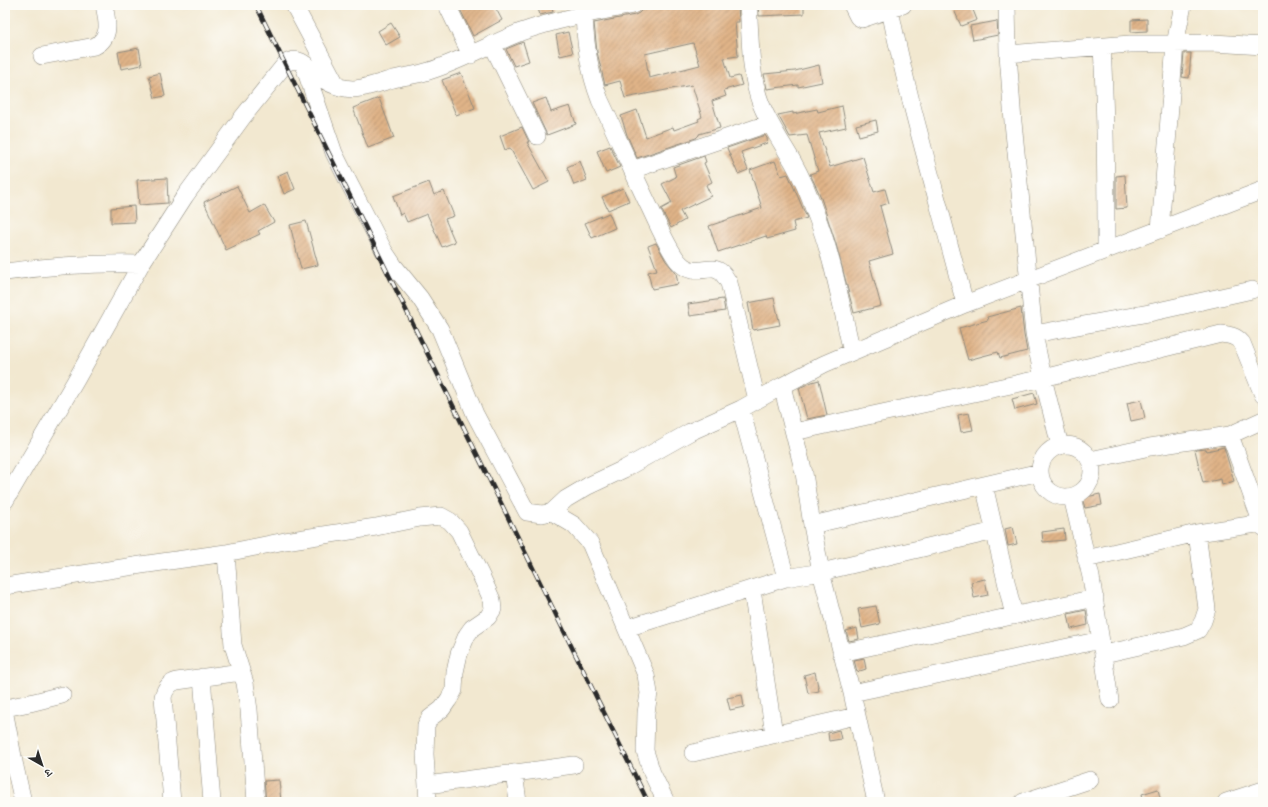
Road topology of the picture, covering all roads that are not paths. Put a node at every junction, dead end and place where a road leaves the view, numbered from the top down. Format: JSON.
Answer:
{"nodes":[{"id":1,"x":104,"y":5,"type":"edge"},
{"id":2,"x":294,"y":5,"type":"edge"},
{"id":3,"x":447,"y":5,"type":"edge"},
{"id":4,"x":633,"y":5,"type":"edge"},
{"id":5,"x":748,"y":5,"type":"edge"},
{"id":6,"x":852,"y":5,"type":"edge"},
{"id":7,"x":1007,"y":5,"type":"edge"},
{"id":8,"x":1183,"y":5,"type":"edge"},
{"id":9,"x":896,"y":7,"type":"edge"},
{"id":10,"x":584,"y":10,"type":"edge"},
{"id":11,"x":492,"y":44,"type":"junction"},
{"id":12,"x":1175,"y":44,"type":"junction"},
{"id":13,"x":1263,"y":46,"type":"edge"},
{"id":14,"x":1102,"y":47,"type":"junction"},
{"id":15,"x":471,"y":54,"type":"junction"},
{"id":16,"x":1008,"y":54,"type":"junction"},
{"id":17,"x":42,"y":56,"type":"dead end"},
{"id":18,"x":303,"y":63,"type":"junction"},
{"id":19,"x":337,"y":86,"type":"junction"},
{"id":20,"x":770,"y":123,"type":"junction"},
{"id":21,"x":537,"y":136,"type":"dead end"},
{"id":22,"x":632,"y":170,"type":"junction"},
{"id":23,"x":1263,"y":190,"type":"edge"},
{"id":24,"x":1160,"y":230,"type":"junction"},
{"id":25,"x":1106,"y":250,"type":"junction"},
{"id":26,"x":141,"y":264,"type":"junction"},
{"id":27,"x":5,"y":272,"type":"edge"},
{"id":28,"x":1028,"y":280,"type":"junction"},
{"id":29,"x":1252,"y":290,"type":"dead end"},
{"id":30,"x":966,"y":304,"type":"junction"},
{"id":31,"x":1034,"y":334,"type":"junction"},
{"id":32,"x":852,"y":352,"type":"junction"},
{"id":33,"x":1043,"y":378,"type":"junction"},
{"id":34,"x":782,"y":386,"type":"junction"},
{"id":35,"x":1263,"y":395,"type":"edge"},
{"id":36,"x":757,"y":400,"type":"junction"},
{"id":37,"x":742,"y":409,"type":"junction"},
{"id":38,"x":1263,"y":420,"type":"edge"},
{"id":39,"x":794,"y":432,"type":"junction"},
{"id":40,"x":1230,"y":435,"type":"junction"},
{"id":41,"x":1060,"y":446,"type":"junction"},
{"id":42,"x":1090,"y":460,"type":"junction"},
{"id":43,"x":1040,"y":472,"type":"junction"},
{"id":44,"x":984,"y":485,"type":"junction"},
{"id":45,"x":1072,"y":497,"type":"junction"},
{"id":46,"x":5,"y":501,"type":"edge"},
{"id":47,"x":552,"y":512,"type":"junction"},
{"id":48,"x":1263,"y":524,"type":"edge"},
{"id":49,"x":812,"y":525,"type":"junction"},
{"id":50,"x":995,"y":531,"type":"junction"},
{"id":51,"x":1197,"y":533,"type":"junction"},
{"id":52,"x":226,"y":553,"type":"junction"},
{"id":53,"x":1086,"y":558,"type":"junction"},
{"id":54,"x":821,"y":572,"type":"junction"},
{"id":55,"x":786,"y":578,"type":"junction"},
{"id":56,"x":5,"y":586,"type":"edge"},
{"id":57,"x":752,"y":590,"type":"junction"},
{"id":58,"x":1095,"y":598,"type":"junction"},
{"id":59,"x":1014,"y":616,"type":"junction"},
{"id":60,"x":627,"y":628,"type":"junction"},
{"id":61,"x":1102,"y":647,"type":"junction"},
{"id":62,"x":841,"y":653,"type":"junction"},
{"id":63,"x":241,"y":672,"type":"junction"},
{"id":64,"x":202,"y":677,"type":"junction"},
{"id":65,"x":852,"y":694,"type":"junction"},
{"id":66,"x":62,"y":695,"type":"dead end"},
{"id":67,"x":1110,"y":700,"type":"dead end"},
{"id":68,"x":5,"y":708,"type":"edge"},
{"id":69,"x":5,"y":715,"type":"edge"},
{"id":70,"x":856,"y":716,"type":"junction"},
{"id":71,"x":774,"y":734,"type":"junction"},
{"id":72,"x":693,"y":753,"type":"dead end"},
{"id":73,"x":574,"y":765,"type":"dead end"},
{"id":74,"x":514,"y":773,"type":"junction"},
{"id":75,"x":1090,"y":780,"type":"dead end"},
{"id":76,"x":427,"y":785,"type":"junction"},
{"id":77,"x":1263,"y":790,"type":"edge"},
{"id":78,"x":23,"y":802,"type":"edge"},
{"id":79,"x":172,"y":802,"type":"edge"},
{"id":80,"x":212,"y":802,"type":"edge"},
{"id":81,"x":256,"y":802,"type":"edge"},
{"id":82,"x":428,"y":802,"type":"edge"},
{"id":83,"x":518,"y":802,"type":"edge"},
{"id":84,"x":666,"y":802,"type":"edge"},
{"id":85,"x":876,"y":802,"type":"edge"},
{"id":86,"x":1023,"y":802,"type":"edge"},
{"id":87,"x":1226,"y":802,"type":"edge"}],
"edges":[{"from":1,"to":17,"type":"street"},
{"from":2,"to":19,"type":"street"},
{"from":3,"to":15,"type":"street"},
{"from":4,"to":10,"type":"street"},
{"from":5,"to":20,"type":"street"},
{"from":6,"to":9,"type":"street"},
{"from":7,"to":16,"type":"street"},
{"from":8,"to":12,"type":"street"},
{"from":9,"to":30,"type":"street"},
{"from":10,"to":11,"type":"street"},
{"from":10,"to":22,"type":"street"},
{"from":11,"to":15,"type":"street"},
{"from":11,"to":21,"type":"street"},
{"from":12,"to":13,"type":"street"},
{"from":12,"to":14,"type":"street"},
{"from":12,"to":24,"type":"street"},
{"from":14,"to":16,"type":"street"},
{"from":14,"to":25,"type":"street"},
{"from":15,"to":19,"type":"street"},
{"from":16,"to":28,"type":"street"},
{"from":18,"to":19,"type":"street"},
{"from":18,"to":26,"type":"street"},
{"from":18,"to":47,"type":"street"},
{"from":20,"to":22,"type":"street"},
{"from":20,"to":32,"type":"street"},
{"from":22,"to":36,"type":"street"},
{"from":23,"to":24,"type":"street"},
{"from":24,"to":25,"type":"street"},
{"from":25,"to":28,"type":"street"},
{"from":26,"to":27,"type":"street"},
{"from":26,"to":46,"type":"street"},
{"from":28,"to":30,"type":"street"},
{"from":28,"to":31,"type":"street"},
{"from":29,"to":31,"type":"street"},
{"from":30,"to":32,"type":"street"},
{"from":31,"to":33,"type":"street"},
{"from":32,"to":34,"type":"street"},
{"from":33,"to":35,"type":"street"},
{"from":33,"to":39,"type":"street"},
{"from":33,"to":41,"type":"street"},
{"from":34,"to":36,"type":"street"},
{"from":34,"to":39,"type":"street"},
{"from":36,"to":37,"type":"street"},
{"from":37,"to":47,"type":"street"},
{"from":37,"to":55,"type":"street"},
{"from":38,"to":40,"type":"street"},
{"from":39,"to":49,"type":"street"},
{"from":40,"to":42,"type":"street"},
{"from":40,"to":48,"type":"street"},
{"from":41,"to":42,"type":"street"},
{"from":41,"to":43,"type":"street"},
{"from":42,"to":45,"type":"street"},
{"from":43,"to":44,"type":"street"},
{"from":43,"to":45,"type":"street"},
{"from":44,"to":49,"type":"street"},
{"from":44,"to":50,"type":"street"},
{"from":45,"to":53,"type":"street"},
{"from":47,"to":60,"type":"street"},
{"from":48,"to":51,"type":"street"},
{"from":49,"to":54,"type":"street"},
{"from":50,"to":54,"type":"street"},
{"from":50,"to":59,"type":"street"},
{"from":51,"to":53,"type":"street"},
{"from":51,"to":61,"type":"street"},
{"from":52,"to":56,"type":"street"},
{"from":52,"to":63,"type":"street"},
{"from":52,"to":76,"type":"street"},
{"from":53,"to":58,"type":"street"},
{"from":54,"to":55,"type":"street"},
{"from":54,"to":62,"type":"street"},
{"from":55,"to":57,"type":"street"},
{"from":57,"to":60,"type":"street"},
{"from":57,"to":71,"type":"street"},
{"from":58,"to":59,"type":"street"},
{"from":58,"to":61,"type":"street"},
{"from":59,"to":62,"type":"street"},
{"from":60,"to":84,"type":"street"},
{"from":61,"to":65,"type":"street"},
{"from":61,"to":67,"type":"street"},
{"from":62,"to":65,"type":"street"},
{"from":63,"to":64,"type":"street"},
{"from":63,"to":81,"type":"street"},
{"from":64,"to":79,"type":"street"},
{"from":64,"to":80,"type":"street"},
{"from":65,"to":70,"type":"street"},
{"from":66,"to":68,"type":"street"},
{"from":69,"to":78,"type":"street"},
{"from":70,"to":71,"type":"street"},
{"from":70,"to":85,"type":"street"},
{"from":71,"to":72,"type":"street"},
{"from":73,"to":74,"type":"street"},
{"from":74,"to":76,"type":"street"},
{"from":74,"to":83,"type":"street"},
{"from":75,"to":86,"type":"street"},
{"from":76,"to":82,"type":"street"},
{"from":77,"to":87,"type":"street"}]}
